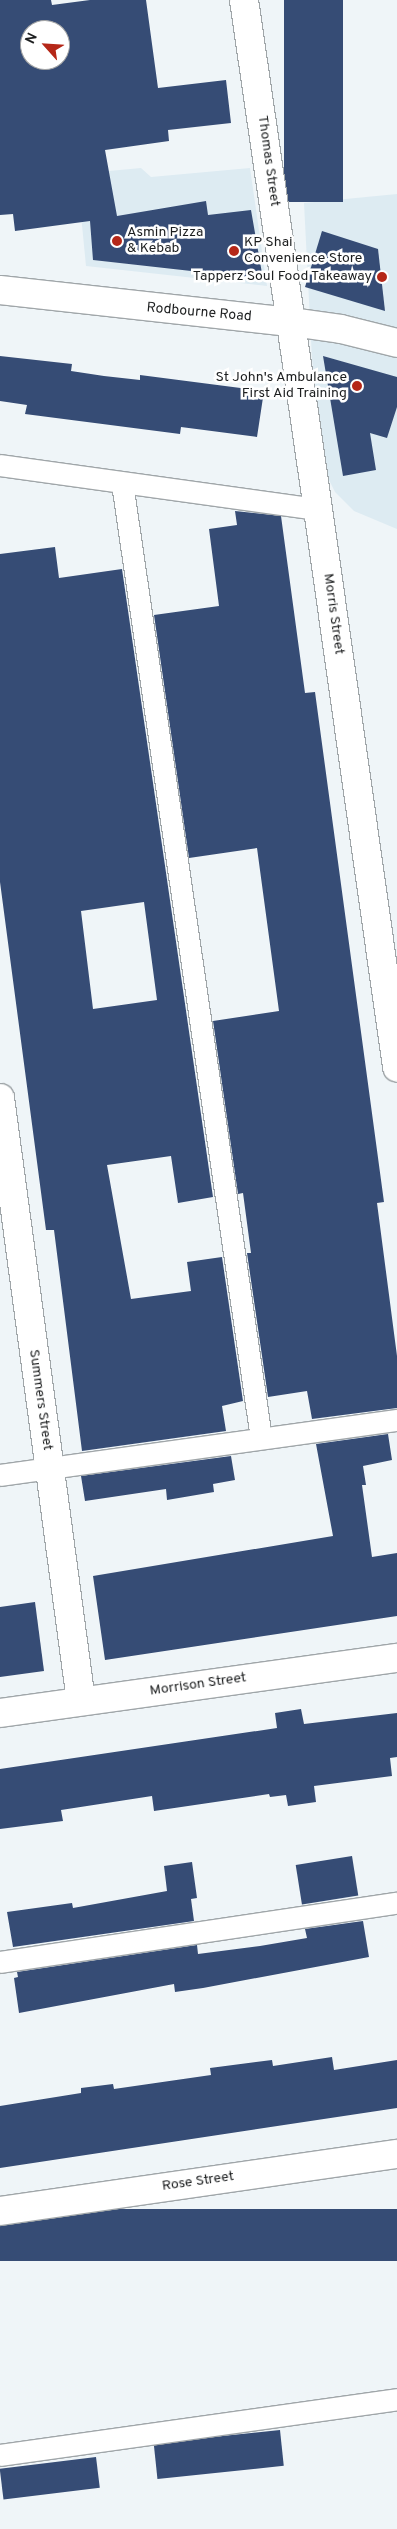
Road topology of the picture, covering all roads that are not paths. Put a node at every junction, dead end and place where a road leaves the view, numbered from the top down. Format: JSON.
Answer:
{"nodes":[{"id":1,"x":244,"y":0,"type":"edge"},
{"id":2,"x":0,"y":290,"type":"edge"},
{"id":3,"x":292,"y":322,"type":"junction"},
{"id":4,"x":397,"y":343,"type":"edge"},
{"id":5,"x":0,"y":465,"type":"edge"},
{"id":6,"x":122,"y":483,"type":"junction"},
{"id":7,"x":318,"y":509,"type":"junction"},
{"id":8,"x":397,"y":1067,"type":"edge"},
{"id":9,"x":0,"y":1098,"type":"edge"},
{"id":10,"x":397,"y":1420,"type":"edge"},
{"id":11,"x":262,"y":1438,"type":"junction"},
{"id":12,"x":50,"y":1469,"type":"junction"},
{"id":13,"x":0,"y":1475,"type":"edge"},
{"id":14,"x":397,"y":1658,"type":"edge"},
{"id":15,"x":81,"y":1701,"type":"junction"},
{"id":16,"x":0,"y":1713,"type":"edge"},
{"id":17,"x":397,"y":1902,"type":"edge"},
{"id":18,"x":0,"y":1962,"type":"edge"},
{"id":19,"x":397,"y":2154,"type":"edge"},
{"id":20,"x":0,"y":2210,"type":"edge"},
{"id":21,"x":397,"y":2399,"type":"edge"},
{"id":22,"x":0,"y":2456,"type":"edge"}],
"edges":[{"from":1,"to":3,"type":"street","name":"Thomas Street"},
{"from":2,"to":3,"type":"street","name":"Rodbourne Road"},
{"from":3,"to":4,"type":"street","name":"Rodbourne Road"},
{"from":3,"to":7,"type":"street","name":"Morris Street"},
{"from":5,"to":6,"type":"lane"},
{"from":6,"to":7,"type":"lane"},
{"from":6,"to":11,"type":"lane"},
{"from":7,"to":8,"type":"street","name":"Morris Street"},
{"from":9,"to":12,"type":"street","name":"Summers Street"},
{"from":10,"to":11,"type":"lane"},
{"from":11,"to":12,"type":"lane"},
{"from":12,"to":13,"type":"lane"},
{"from":12,"to":15,"type":"street","name":"Summers Street"},
{"from":14,"to":15,"type":"street","name":"Morrison Street"},
{"from":15,"to":16,"type":"street","name":"Morrison Street"},
{"from":17,"to":18,"type":"lane"},
{"from":19,"to":20,"type":"street","name":"Rose Street"},
{"from":21,"to":22,"type":"lane"}]}
